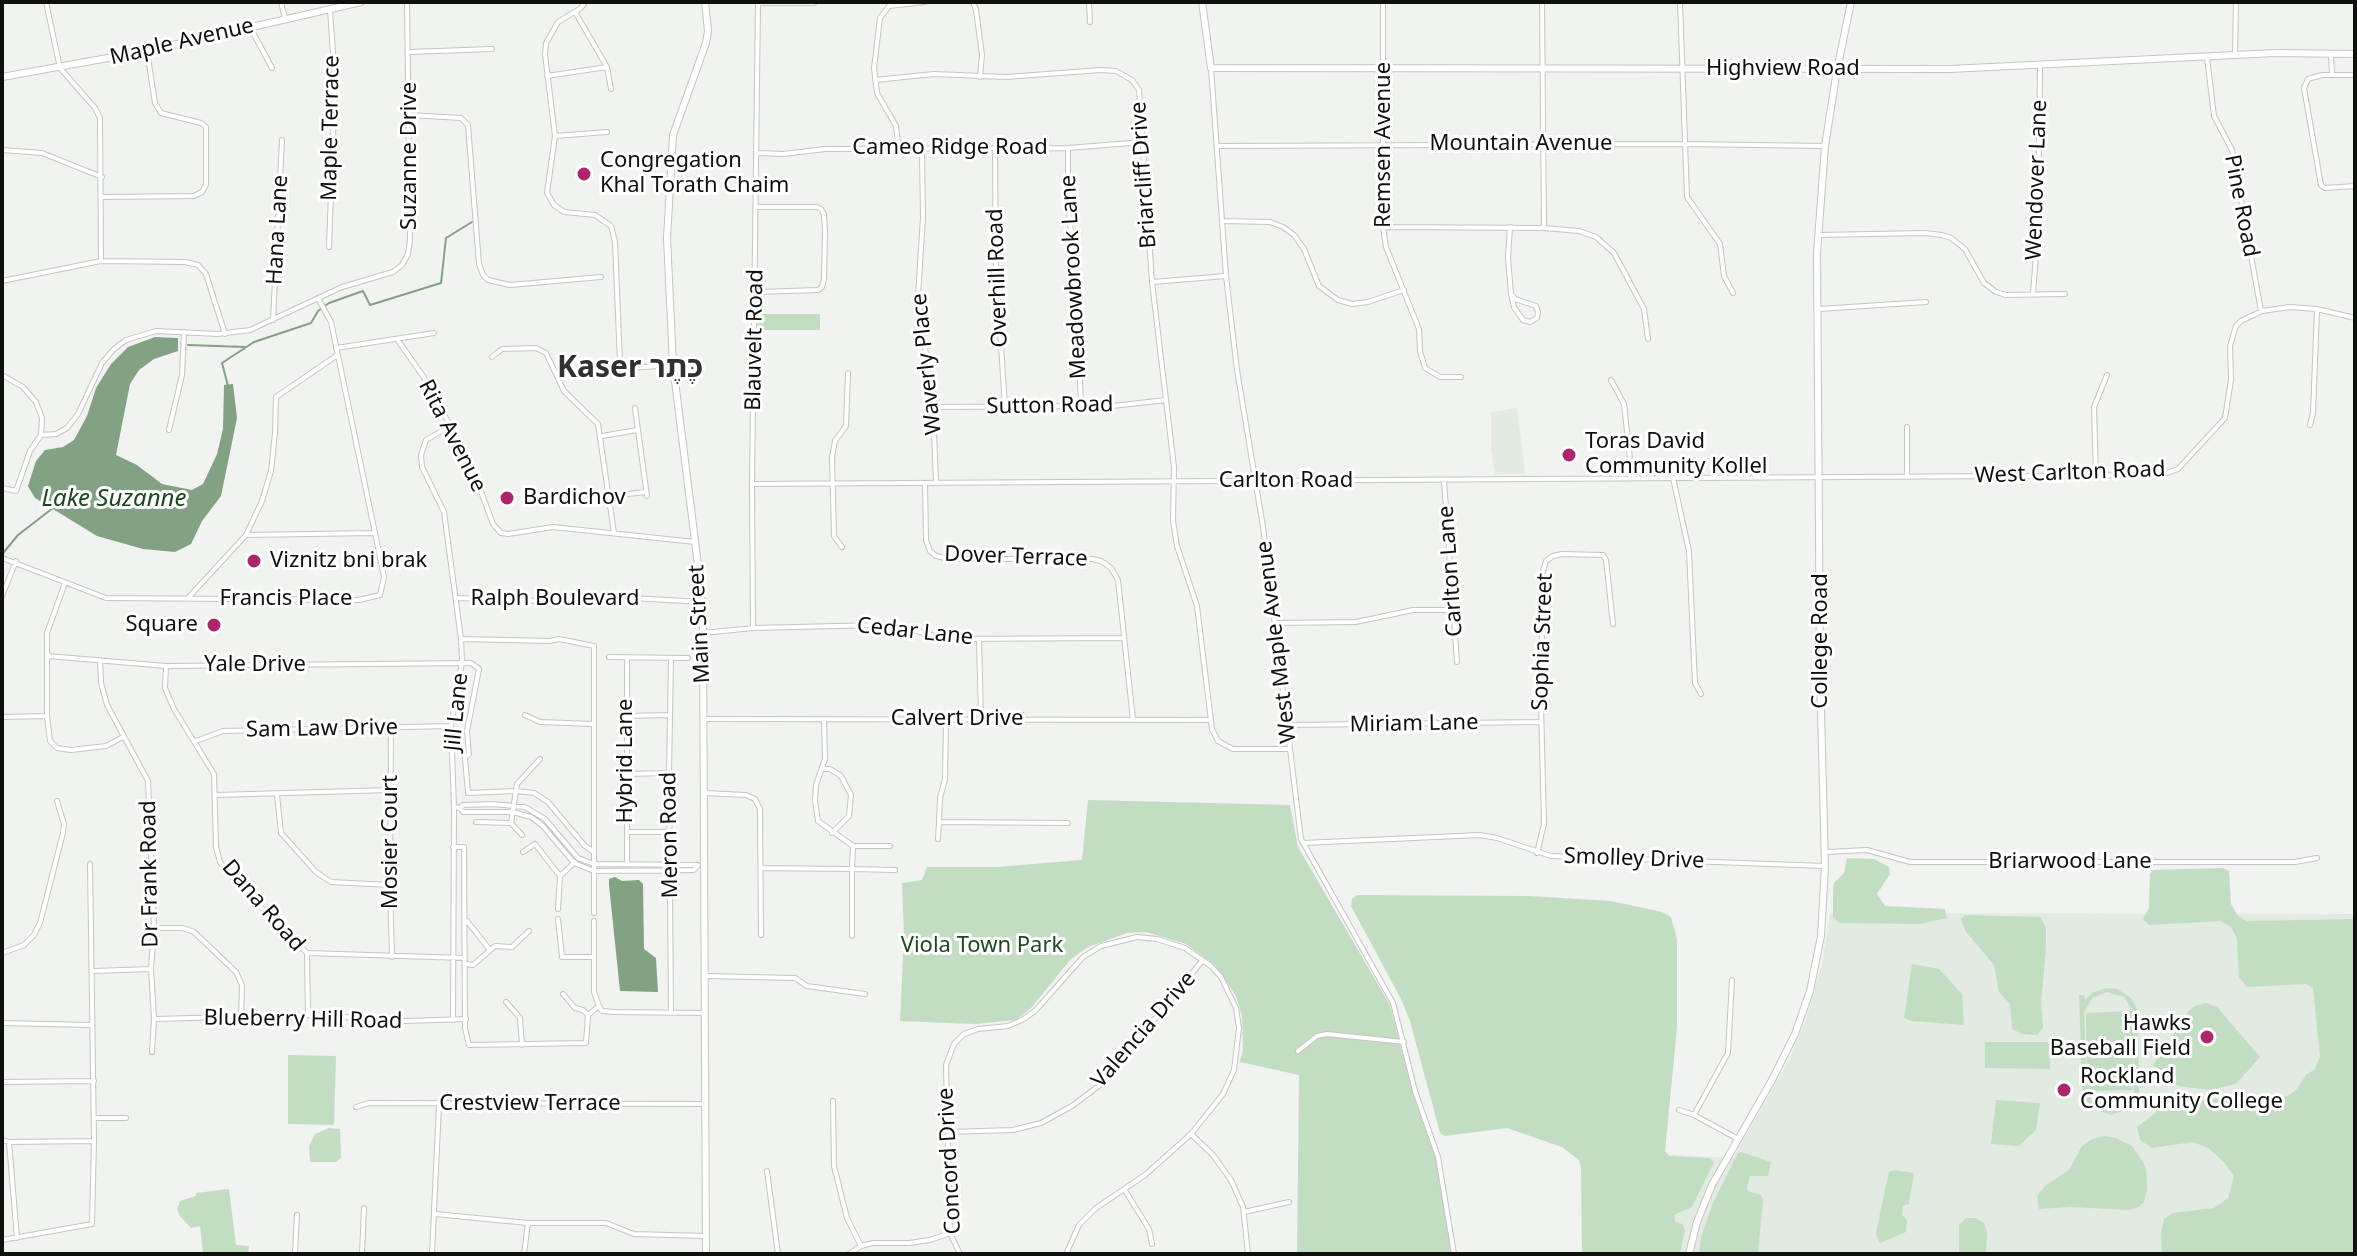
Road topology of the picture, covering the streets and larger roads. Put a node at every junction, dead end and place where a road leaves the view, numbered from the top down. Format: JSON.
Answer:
{"nodes":[{"id":1,"x":46,"y":2,"type":"edge"},
{"id":2,"x":281,"y":2,"type":"edge"},
{"id":3,"x":361,"y":2,"type":"edge"},
{"id":4,"x":407,"y":2,"type":"edge"},
{"id":5,"x":585,"y":2,"type":"edge"},
{"id":6,"x":705,"y":2,"type":"edge"},
{"id":7,"x":758,"y":2,"type":"edge"},
{"id":8,"x":925,"y":2,"type":"edge"},
{"id":9,"x":973,"y":2,"type":"edge"},
{"id":10,"x":1089,"y":2,"type":"edge"},
{"id":11,"x":1202,"y":2,"type":"edge"},
{"id":12,"x":1383,"y":2,"type":"edge"},
{"id":13,"x":1542,"y":2,"type":"edge"},
{"id":14,"x":1680,"y":2,"type":"edge"},
{"id":15,"x":1851,"y":2,"type":"edge"},
{"id":16,"x":2236,"y":2,"type":"edge"},
{"id":17,"x":814,"y":3,"type":"edge"},
{"id":18,"x":330,"y":9,"type":"junction"},
{"id":19,"x":575,"y":12,"type":"junction"},
{"id":20,"x":285,"y":18,"type":"junction"},
{"id":21,"x":1090,"y":22,"type":"dead end"},
{"id":22,"x":250,"y":27,"type":"junction"},
{"id":23,"x":492,"y":49,"type":"dead end"},
{"id":24,"x":147,"y":51,"type":"junction"},
{"id":25,"x":410,"y":52,"type":"junction"},
{"id":26,"x":2331,"y":54,"type":"junction"},
{"id":27,"x":2355,"y":54,"type":"edge"},
{"id":28,"x":2235,"y":55,"type":"junction"},
{"id":29,"x":2207,"y":57,"type":"junction"},
{"id":30,"x":2040,"y":66,"type":"junction"},
{"id":31,"x":607,"y":67,"type":"junction"},
{"id":32,"x":60,"y":68,"type":"junction"},
{"id":33,"x":272,"y":68,"type":"dead end"},
{"id":34,"x":1211,"y":68,"type":"junction"},
{"id":35,"x":1683,"y":68,"type":"junction"},
{"id":36,"x":1384,"y":69,"type":"junction"},
{"id":37,"x":1542,"y":70,"type":"junction"},
{"id":38,"x":1837,"y":70,"type":"junction"},
{"id":39,"x":2332,"y":74,"type":"junction"},
{"id":40,"x":2355,"y":75,"type":"edge"},
{"id":41,"x":547,"y":76,"type":"junction"},
{"id":42,"x":2,"y":77,"type":"edge"},
{"id":43,"x":980,"y":77,"type":"junction"},
{"id":44,"x":875,"y":80,"type":"junction"},
{"id":45,"x":611,"y":89,"type":"dead end"},
{"id":46,"x":409,"y":115,"type":"junction"},
{"id":47,"x":607,"y":132,"type":"dead end"},
{"id":48,"x":555,"y":136,"type":"junction"},
{"id":49,"x":282,"y":140,"type":"dead end"},
{"id":50,"x":1143,"y":142,"type":"junction"},
{"id":51,"x":1383,"y":144,"type":"junction"},
{"id":52,"x":1685,"y":144,"type":"junction"},
{"id":53,"x":1542,"y":145,"type":"junction"},
{"id":54,"x":1217,"y":146,"type":"junction"},
{"id":55,"x":1825,"y":146,"type":"junction"},
{"id":56,"x":1068,"y":148,"type":"junction"},
{"id":57,"x":2,"y":150,"type":"edge"},
{"id":58,"x":899,"y":150,"type":"junction"},
{"id":59,"x":922,"y":150,"type":"junction"},
{"id":60,"x":995,"y":150,"type":"junction"},
{"id":61,"x":758,"y":153,"type":"junction"},
{"id":62,"x":102,"y":177,"type":"junction"},
{"id":63,"x":2355,"y":186,"type":"edge"},
{"id":64,"x":102,"y":197,"type":"junction"},
{"id":65,"x":757,"y":207,"type":"junction"},
{"id":66,"x":1222,"y":221,"type":"junction"},
{"id":67,"x":1383,"y":227,"type":"junction"},
{"id":68,"x":1510,"y":227,"type":"junction"},
{"id":69,"x":1544,"y":228,"type":"junction"},
{"id":70,"x":1818,"y":235,"type":"junction"},
{"id":71,"x":329,"y":247,"type":"dead end"},
{"id":72,"x":101,"y":261,"type":"junction"},
{"id":73,"x":1226,"y":276,"type":"junction"},
{"id":74,"x":601,"y":277,"type":"dead end"},
{"id":75,"x":2,"y":281,"type":"edge"},
{"id":76,"x":1152,"y":282,"type":"junction"},
{"id":77,"x":1404,"y":290,"type":"junction"},
{"id":78,"x":756,"y":292,"type":"junction"},
{"id":79,"x":1733,"y":293,"type":"dead end"},
{"id":80,"x":1511,"y":294,"type":"junction"},
{"id":81,"x":2033,"y":294,"type":"junction"},
{"id":82,"x":2065,"y":294,"type":"dead end"},
{"id":83,"x":318,"y":298,"type":"junction"},
{"id":84,"x":1926,"y":302,"type":"dead end"},
{"id":85,"x":1816,"y":309,"type":"junction"},
{"id":86,"x":2317,"y":309,"type":"junction"},
{"id":87,"x":2262,"y":311,"type":"junction"},
{"id":88,"x":2355,"y":318,"type":"edge"},
{"id":89,"x":273,"y":320,"type":"junction"},
{"id":90,"x":184,"y":332,"type":"junction"},
{"id":91,"x":434,"y":333,"type":"dead end"},
{"id":92,"x":225,"y":334,"type":"junction"},
{"id":93,"x":397,"y":339,"type":"junction"},
{"id":94,"x":1648,"y":339,"type":"dead end"},
{"id":95,"x":336,"y":348,"type":"junction"},
{"id":96,"x":336,"y":356,"type":"junction"},
{"id":97,"x":492,"y":357,"type":"dead end"},
{"id":98,"x":673,"y":365,"type":"junction"},
{"id":99,"x":848,"y":373,"type":"dead end"},
{"id":100,"x":2,"y":375,"type":"edge"},
{"id":101,"x":2107,"y":375,"type":"dead end"},
{"id":102,"x":1461,"y":377,"type":"dead end"},
{"id":103,"x":1611,"y":380,"type":"dead end"},
{"id":104,"x":1166,"y":400,"type":"junction"},
{"id":105,"x":1081,"y":406,"type":"junction"},
{"id":106,"x":933,"y":407,"type":"junction"},
{"id":107,"x":1005,"y":407,"type":"junction"},
{"id":108,"x":635,"y":408,"type":"dead end"},
{"id":109,"x":2310,"y":425,"type":"dead end"},
{"id":110,"x":450,"y":426,"type":"junction"},
{"id":111,"x":1907,"y":427,"type":"dead end"},
{"id":112,"x":169,"y":430,"type":"dead end"},
{"id":113,"x":637,"y":430,"type":"junction"},
{"id":114,"x":41,"y":435,"type":"junction"},
{"id":115,"x":602,"y":436,"type":"junction"},
{"id":116,"x":2096,"y":475,"type":"junction"},
{"id":117,"x":1907,"y":476,"type":"junction"},
{"id":118,"x":1632,"y":478,"type":"junction"},
{"id":119,"x":1673,"y":478,"type":"junction"},
{"id":120,"x":1819,"y":478,"type":"junction"},
{"id":121,"x":1444,"y":480,"type":"junction"},
{"id":122,"x":1256,"y":481,"type":"junction"},
{"id":123,"x":832,"y":482,"type":"junction"},
{"id":124,"x":1174,"y":482,"type":"junction"},
{"id":125,"x":925,"y":483,"type":"junction"},
{"id":126,"x":936,"y":483,"type":"junction"},
{"id":127,"x":752,"y":484,"type":"junction"},
{"id":128,"x":2,"y":488,"type":"edge"},
{"id":129,"x":16,"y":491,"type":"junction"},
{"id":130,"x":22,"y":496,"type":"dead end"},
{"id":131,"x":610,"y":496,"type":"junction"},
{"id":132,"x":375,"y":533,"type":"junction"},
{"id":133,"x":614,"y":533,"type":"junction"},
{"id":134,"x":246,"y":535,"type":"junction"},
{"id":135,"x":695,"y":542,"type":"junction"},
{"id":136,"x":842,"y":547,"type":"dead end"},
{"id":137,"x":2,"y":558,"type":"edge"},
{"id":138,"x":16,"y":561,"type":"junction"},
{"id":139,"x":65,"y":583,"type":"junction"},
{"id":140,"x":2,"y":596,"type":"edge"},
{"id":141,"x":456,"y":598,"type":"junction"},
{"id":142,"x":188,"y":599,"type":"junction"},
{"id":143,"x":702,"y":602,"type":"junction"},
{"id":144,"x":1453,"y":610,"type":"junction"},
{"id":145,"x":1275,"y":623,"type":"junction"},
{"id":146,"x":1613,"y":624,"type":"dead end"},
{"id":147,"x":753,"y":628,"type":"junction"},
{"id":148,"x":703,"y":633,"type":"junction"},
{"id":149,"x":1124,"y":638,"type":"junction"},
{"id":150,"x":461,"y":639,"type":"junction"},
{"id":151,"x":979,"y":639,"type":"junction"},
{"id":152,"x":48,"y":656,"type":"junction"},
{"id":153,"x":609,"y":657,"type":"dead end"},
{"id":154,"x":627,"y":658,"type":"junction"},
{"id":155,"x":688,"y":658,"type":"dead end"},
{"id":156,"x":671,"y":659,"type":"junction"},
{"id":157,"x":100,"y":660,"type":"junction"},
{"id":158,"x":462,"y":662,"type":"junction"},
{"id":159,"x":1457,"y":662,"type":"dead end"},
{"id":160,"x":166,"y":666,"type":"junction"},
{"id":161,"x":1701,"y":694,"type":"dead end"},
{"id":162,"x":525,"y":715,"type":"dead end"},
{"id":163,"x":669,"y":715,"type":"junction"},
{"id":164,"x":47,"y":716,"type":"junction"},
{"id":165,"x":625,"y":716,"type":"junction"},
{"id":166,"x":2,"y":717,"type":"edge"},
{"id":167,"x":703,"y":719,"type":"junction"},
{"id":168,"x":824,"y":719,"type":"junction"},
{"id":169,"x":946,"y":719,"type":"junction"},
{"id":170,"x":981,"y":719,"type":"junction"},
{"id":171,"x":1133,"y":720,"type":"junction"},
{"id":172,"x":1211,"y":720,"type":"junction"},
{"id":173,"x":1540,"y":722,"type":"junction"},
{"id":174,"x":593,"y":724,"type":"junction"},
{"id":175,"x":1287,"y":725,"type":"junction"},
{"id":176,"x":451,"y":726,"type":"junction"},
{"id":177,"x":391,"y":728,"type":"junction"},
{"id":178,"x":123,"y":737,"type":"junction"},
{"id":179,"x":196,"y":741,"type":"junction"},
{"id":180,"x":1289,"y":749,"type":"junction"},
{"id":181,"x":452,"y":758,"type":"junction"},
{"id":182,"x":465,"y":758,"type":"junction"},
{"id":183,"x":540,"y":759,"type":"dead end"},
{"id":184,"x":824,"y":769,"type":"junction"},
{"id":185,"x":669,"y":773,"type":"junction"},
{"id":186,"x":626,"y":774,"type":"junction"},
{"id":187,"x":390,"y":790,"type":"junction"},
{"id":188,"x":516,"y":791,"type":"junction"},
{"id":189,"x":704,"y":793,"type":"junction"},
{"id":190,"x":216,"y":795,"type":"junction"},
{"id":191,"x":277,"y":795,"type":"junction"},
{"id":192,"x":57,"y":801,"type":"dead end"},
{"id":193,"x":457,"y":808,"type":"junction"},
{"id":194,"x":513,"y":809,"type":"junction"},
{"id":195,"x":476,"y":822,"type":"dead end"},
{"id":196,"x":939,"y":822,"type":"junction"},
{"id":197,"x":511,"y":823,"type":"junction"},
{"id":198,"x":1068,"y":823,"type":"dead end"},
{"id":199,"x":627,"y":832,"type":"junction"},
{"id":200,"x":669,"y":832,"type":"junction"},
{"id":201,"x":832,"y":833,"type":"junction"},
{"id":202,"x":522,"y":835,"type":"dead end"},
{"id":203,"x":938,"y":839,"type":"dead end"},
{"id":204,"x":1303,"y":843,"type":"junction"},
{"id":205,"x":853,"y":846,"type":"junction"},
{"id":206,"x":890,"y":846,"type":"dead end"},
{"id":207,"x":453,"y":847,"type":"junction"},
{"id":208,"x":523,"y":852,"type":"dead end"},
{"id":209,"x":594,"y":852,"type":"junction"},
{"id":210,"x":1825,"y":852,"type":"junction"},
{"id":211,"x":1537,"y":853,"type":"junction"},
{"id":212,"x":578,"y":858,"type":"junction"},
{"id":213,"x":2317,"y":858,"type":"dead end"},
{"id":214,"x":574,"y":863,"type":"junction"},
{"id":215,"x":90,"y":864,"type":"dead end"},
{"id":216,"x":594,"y":864,"type":"junction"},
{"id":217,"x":627,"y":864,"type":"junction"},
{"id":218,"x":670,"y":864,"type":"junction"},
{"id":219,"x":701,"y":865,"type":"junction"},
{"id":220,"x":1825,"y":866,"type":"junction"},
{"id":221,"x":761,"y":868,"type":"junction"},
{"id":222,"x":852,"y":869,"type":"junction"},
{"id":223,"x":895,"y":870,"type":"dead end"},
{"id":224,"x":594,"y":871,"type":"junction"},
{"id":225,"x":627,"y":871,"type":"junction"},
{"id":226,"x":671,"y":871,"type":"junction"},
{"id":227,"x":560,"y":876,"type":"junction"},
{"id":228,"x":390,"y":885,"type":"junction"},
{"id":229,"x":558,"y":909,"type":"dead end"},
{"id":230,"x":594,"y":913,"type":"dead end"},
{"id":231,"x":558,"y":919,"type":"dead end"},
{"id":232,"x":465,"y":920,"type":"junction"},
{"id":233,"x":594,"y":921,"type":"dead end"},
{"id":234,"x":154,"y":928,"type":"junction"},
{"id":235,"x":529,"y":931,"type":"dead end"},
{"id":236,"x":761,"y":935,"type":"dead end"},
{"id":237,"x":852,"y":936,"type":"dead end"},
{"id":238,"x":490,"y":950,"type":"junction"},
{"id":239,"x":2,"y":953,"type":"edge"},
{"id":240,"x":307,"y":953,"type":"junction"},
{"id":241,"x":392,"y":957,"type":"junction"},
{"id":242,"x":452,"y":957,"type":"junction"},
{"id":243,"x":594,"y":957,"type":"junction"},
{"id":244,"x":466,"y":958,"type":"junction"},
{"id":245,"x":1203,"y":960,"type":"junction"},
{"id":246,"x":466,"y":964,"type":"junction"},
{"id":247,"x":151,"y":969,"type":"junction"},
{"id":248,"x":93,"y":971,"type":"junction"},
{"id":249,"x":704,"y":976,"type":"junction"},
{"id":250,"x":1732,"y":980,"type":"dead end"},
{"id":251,"x":563,"y":994,"type":"dead end"},
{"id":252,"x":865,"y":994,"type":"dead end"},
{"id":253,"x":506,"y":1002,"type":"dead end"},
{"id":254,"x":600,"y":1009,"type":"junction"},
{"id":255,"x":671,"y":1012,"type":"junction"},
{"id":256,"x":705,"y":1013,"type":"junction"},
{"id":257,"x":308,"y":1015,"type":"junction"},
{"id":258,"x":588,"y":1015,"type":"junction"},
{"id":259,"x":241,"y":1018,"type":"junction"},
{"id":260,"x":154,"y":1019,"type":"junction"},
{"id":261,"x":466,"y":1019,"type":"junction"},
{"id":262,"x":453,"y":1020,"type":"junction"},
{"id":263,"x":2,"y":1023,"type":"edge"},
{"id":264,"x":91,"y":1025,"type":"junction"},
{"id":265,"x":1404,"y":1042,"type":"junction"},
{"id":266,"x":522,"y":1045,"type":"junction"},
{"id":267,"x":1298,"y":1051,"type":"dead end"},
{"id":268,"x":152,"y":1052,"type":"dead end"},
{"id":269,"x":94,"y":1081,"type":"junction"},
{"id":270,"x":2,"y":1082,"type":"edge"},
{"id":271,"x":833,"y":1101,"type":"dead end"},
{"id":272,"x":439,"y":1104,"type":"junction"},
{"id":273,"x":706,"y":1104,"type":"junction"},
{"id":274,"x":356,"y":1107,"type":"dead end"},
{"id":275,"x":1679,"y":1110,"type":"dead end"},
{"id":276,"x":1694,"y":1115,"type":"junction"},
{"id":277,"x":94,"y":1118,"type":"junction"},
{"id":278,"x":126,"y":1118,"type":"dead end"},
{"id":279,"x":947,"y":1132,"type":"junction"},
{"id":280,"x":1191,"y":1134,"type":"junction"},
{"id":281,"x":1738,"y":1139,"type":"junction"},
{"id":282,"x":2,"y":1140,"type":"edge"},
{"id":283,"x":94,"y":1141,"type":"junction"},
{"id":284,"x":9,"y":1142,"type":"junction"},
{"id":285,"x":767,"y":1171,"type":"dead end"},
{"id":286,"x":1124,"y":1189,"type":"junction"},
{"id":287,"x":1289,"y":1202,"type":"dead end"},
{"id":288,"x":364,"y":1208,"type":"dead end"},
{"id":289,"x":1244,"y":1212,"type":"junction"},
{"id":290,"x":435,"y":1214,"type":"junction"},
{"id":291,"x":297,"y":1215,"type":"dead end"},
{"id":292,"x":528,"y":1223,"type":"junction"},
{"id":293,"x":950,"y":1233,"type":"junction"},
{"id":294,"x":706,"y":1236,"type":"junction"},
{"id":295,"x":17,"y":1238,"type":"junction"},
{"id":296,"x":2,"y":1240,"type":"edge"},
{"id":297,"x":1152,"y":1244,"type":"dead end"},
{"id":298,"x":861,"y":1246,"type":"junction"},
{"id":299,"x":295,"y":1254,"type":"edge"},
{"id":300,"x":362,"y":1254,"type":"edge"},
{"id":301,"x":432,"y":1254,"type":"edge"},
{"id":302,"x":524,"y":1254,"type":"edge"},
{"id":303,"x":706,"y":1254,"type":"edge"},
{"id":304,"x":778,"y":1254,"type":"edge"},
{"id":305,"x":849,"y":1254,"type":"edge"},
{"id":306,"x":960,"y":1254,"type":"edge"},
{"id":307,"x":1066,"y":1254,"type":"edge"},
{"id":308,"x":1248,"y":1254,"type":"edge"},
{"id":309,"x":1454,"y":1254,"type":"edge"},
{"id":310,"x":1689,"y":1254,"type":"edge"}],
"edges":[{"from":1,"to":32,"type":"street"},
{"from":2,"to":20,"type":"street"},
{"from":3,"to":18,"type":"street","name":"Maple Avenue"},
{"from":4,"to":25,"type":"street","name":"Suzanne Drive"},
{"from":5,"to":19,"type":"street"},
{"from":6,"to":98,"type":"street","name":"Main Street"},
{"from":7,"to":17,"type":"street"},
{"from":7,"to":61,"type":"street","name":"Blauvelt Road"},
{"from":8,"to":44,"type":"street"},
{"from":9,"to":43,"type":"street"},
{"from":10,"to":21,"type":"street"},
{"from":11,"to":34,"type":"street","name":"West Maple Avenue"},
{"from":12,"to":36,"type":"street","name":"Remsen Avenue"},
{"from":13,"to":37,"type":"street"},
{"from":14,"to":35,"type":"street"},
{"from":15,"to":38,"type":"street","name":"College Road"},
{"from":16,"to":28,"type":"street"},
{"from":18,"to":20,"type":"street","name":"Maple Avenue"},
{"from":18,"to":71,"type":"street","name":"Maple Terrace"},
{"from":19,"to":31,"type":"street"},
{"from":19,"to":41,"type":"street"},
{"from":20,"to":22,"type":"street","name":"Maple Avenue"},
{"from":22,"to":24,"type":"street","name":"Maple Avenue"},
{"from":22,"to":33,"type":"street"},
{"from":23,"to":25,"type":"street"},
{"from":24,"to":32,"type":"street","name":"Maple Avenue"},
{"from":24,"to":64,"type":"street"},
{"from":25,"to":46,"type":"street","name":"Suzanne Drive"},
{"from":26,"to":27,"type":"street","name":"Highview Road"},
{"from":26,"to":28,"type":"street","name":"Highview Road"},
{"from":26,"to":39,"type":"street"},
{"from":28,"to":29,"type":"street","name":"Highview Road"},
{"from":29,"to":30,"type":"street","name":"Highview Road"},
{"from":29,"to":87,"type":"street","name":"Pine Road"},
{"from":30,"to":38,"type":"street","name":"Highview Road"},
{"from":30,"to":81,"type":"street","name":"Wendover Lane"},
{"from":31,"to":41,"type":"street"},
{"from":31,"to":45,"type":"street"},
{"from":32,"to":42,"type":"street","name":"Maple Avenue"},
{"from":32,"to":62,"type":"street"},
{"from":34,"to":36,"type":"street","name":"Highview Road"},
{"from":34,"to":54,"type":"street","name":"West Maple Avenue"},
{"from":35,"to":37,"type":"street","name":"Highview Road"},
{"from":35,"to":38,"type":"street","name":"Highview Road"},
{"from":35,"to":52,"type":"street"},
{"from":36,"to":37,"type":"street","name":"Highview Road"},
{"from":36,"to":51,"type":"street","name":"Remsen Avenue"},
{"from":37,"to":53,"type":"street"},
{"from":38,"to":55,"type":"street","name":"College Road"},
{"from":39,"to":40,"type":"street"},
{"from":39,"to":63,"type":"street"},
{"from":41,"to":48,"type":"street"},
{"from":43,"to":44,"type":"street","name":"Briarcliff Drive"},
{"from":43,"to":50,"type":"street","name":"Briarcliff Drive"},
{"from":44,"to":58,"type":"street"},
{"from":46,"to":74,"type":"street"},
{"from":46,"to":83,"type":"street","name":"Suzanne Drive"},
{"from":47,"to":48,"type":"street"},
{"from":48,"to":98,"type":"street"},
{"from":49,"to":89,"type":"street","name":"Hana Lane"},
{"from":50,"to":56,"type":"street","name":"Cameo Ridge Road"},
{"from":50,"to":76,"type":"street","name":"Briarcliff Drive"},
{"from":51,"to":53,"type":"street","name":"Mountain Avenue"},
{"from":51,"to":54,"type":"street","name":"Mountain Avenue"},
{"from":51,"to":67,"type":"street","name":"Remsen Avenue"},
{"from":52,"to":53,"type":"street","name":"Mountain Avenue"},
{"from":52,"to":55,"type":"street","name":"Mountain Avenue"},
{"from":52,"to":79,"type":"street"},
{"from":53,"to":69,"type":"street"},
{"from":54,"to":66,"type":"street","name":"West Maple Avenue"},
{"from":55,"to":70,"type":"street","name":"College Road"},
{"from":56,"to":60,"type":"street","name":"Cameo Ridge Road"},
{"from":56,"to":105,"type":"street","name":"Meadowbrook Lane"},
{"from":57,"to":62,"type":"street"},
{"from":58,"to":59,"type":"street","name":"Cameo Ridge Road"},
{"from":58,"to":61,"type":"street","name":"Cameo Ridge Road"},
{"from":59,"to":60,"type":"street","name":"Cameo Ridge Road"},
{"from":59,"to":106,"type":"street","name":"Waverly Place"},
{"from":60,"to":107,"type":"street","name":"Overhill Road"},
{"from":61,"to":65,"type":"street","name":"Blauvelt Road"},
{"from":62,"to":64,"type":"street"},
{"from":64,"to":72,"type":"street"},
{"from":65,"to":78,"type":"street","name":"Blauvelt Road"},
{"from":65,"to":78,"type":"street"},
{"from":66,"to":73,"type":"street","name":"West Maple Avenue"},
{"from":66,"to":77,"type":"street"},
{"from":67,"to":68,"type":"street"},
{"from":67,"to":77,"type":"street","name":"Remsen Avenue"},
{"from":68,"to":69,"type":"street"},
{"from":68,"to":80,"type":"street"},
{"from":69,"to":94,"type":"street"},
{"from":70,"to":81,"type":"street"},
{"from":70,"to":85,"type":"street","name":"College Road"},
{"from":72,"to":75,"type":"street"},
{"from":72,"to":92,"type":"street"},
{"from":73,"to":76,"type":"street"},
{"from":73,"to":122,"type":"street","name":"West Maple Avenue"},
{"from":76,"to":104,"type":"street","name":"Briarcliff Drive"},
{"from":77,"to":102,"type":"street","name":"Remsen Avenue"},
{"from":78,"to":127,"type":"street","name":"Blauvelt Road"},
{"from":80,"to":80,"type":"street"},
{"from":81,"to":82,"type":"street"},
{"from":83,"to":89,"type":"street","name":"Suzanne Drive"},
{"from":83,"to":95,"type":"street","name":"Francis Place"},
{"from":84,"to":85,"type":"street"},
{"from":85,"to":120,"type":"street","name":"College Road"},
{"from":86,"to":87,"type":"street"},
{"from":86,"to":88,"type":"street"},
{"from":86,"to":109,"type":"street"},
{"from":87,"to":116,"type":"street","name":"West Carlton Road"},
{"from":89,"to":92,"type":"street","name":"Suzanne Drive"},
{"from":90,"to":92,"type":"street","name":"Suzanne Drive"},
{"from":90,"to":112,"type":"street"},
{"from":90,"to":114,"type":"street","name":"Suzanne Drive"},
{"from":91,"to":93,"type":"street"},
{"from":93,"to":95,"type":"street"},
{"from":93,"to":110,"type":"street","name":"Rita Avenue"},
{"from":95,"to":96,"type":"street","name":"Francis Place"},
{"from":96,"to":132,"type":"street","name":"Francis Place"},
{"from":96,"to":134,"type":"street"},
{"from":97,"to":115,"type":"street"},
{"from":98,"to":135,"type":"street","name":"Main Street"},
{"from":99,"to":123,"type":"street"},
{"from":100,"to":114,"type":"street"},
{"from":101,"to":116,"type":"street"},
{"from":103,"to":118,"type":"street"},
{"from":104,"to":105,"type":"street","name":"Sutton Road"},
{"from":104,"to":124,"type":"street","name":"Briarcliff Drive"},
{"from":105,"to":107,"type":"street","name":"Sutton Road"},
{"from":106,"to":107,"type":"street","name":"Sutton Road"},
{"from":106,"to":126,"type":"street","name":"Waverly Place"},
{"from":108,"to":113,"type":"street"},
{"from":110,"to":133,"type":"street","name":"Rita Avenue"},
{"from":110,"to":141,"type":"street","name":"Jill Lane"},
{"from":111,"to":117,"type":"street"},
{"from":113,"to":115,"type":"street"},
{"from":113,"to":131,"type":"street"},
{"from":114,"to":129,"type":"street"},
{"from":115,"to":131,"type":"street"},
{"from":116,"to":117,"type":"street","name":"West Carlton Road"},
{"from":117,"to":120,"type":"street","name":"West Carlton Road"},
{"from":118,"to":119,"type":"street","name":"Carlton Road"},
{"from":118,"to":121,"type":"street","name":"Carlton Road"},
{"from":119,"to":120,"type":"street","name":"Carlton Road"},
{"from":119,"to":161,"type":"street"},
{"from":120,"to":210,"type":"street","name":"College Road"},
{"from":121,"to":122,"type":"street","name":"Carlton Road"},
{"from":121,"to":144,"type":"street","name":"Carlton Lane"},
{"from":122,"to":124,"type":"street","name":"Carlton Road"},
{"from":122,"to":145,"type":"street","name":"West Maple Avenue"},
{"from":123,"to":125,"type":"street","name":"Carlton Road"},
{"from":123,"to":127,"type":"street","name":"Carlton Road"},
{"from":123,"to":136,"type":"street"},
{"from":124,"to":126,"type":"street","name":"Carlton Road"},
{"from":124,"to":172,"type":"street","name":"Briarcliff Drive"},
{"from":125,"to":126,"type":"street","name":"Carlton Road"},
{"from":125,"to":149,"type":"street","name":"Dover Terrace"},
{"from":127,"to":147,"type":"street","name":"Blauvelt Road"},
{"from":128,"to":129,"type":"street"},
{"from":129,"to":130,"type":"street"},
{"from":131,"to":133,"type":"street"},
{"from":132,"to":134,"type":"street"},
{"from":132,"to":142,"type":"street","name":"Francis Place"},
{"from":133,"to":135,"type":"street","name":"Rita Avenue"},
{"from":134,"to":142,"type":"street"},
{"from":135,"to":143,"type":"street","name":"Main Street"},
{"from":137,"to":138,"type":"street","name":"Francis Place"},
{"from":138,"to":139,"type":"street","name":"Francis Place"},
{"from":138,"to":140,"type":"street"},
{"from":139,"to":142,"type":"street","name":"Francis Place"},
{"from":139,"to":152,"type":"street"},
{"from":141,"to":143,"type":"street","name":"Ralph Boulevard"},
{"from":141,"to":150,"type":"street","name":"Jill Lane"},
{"from":143,"to":148,"type":"street","name":"Main Street"},
{"from":144,"to":145,"type":"street"},
{"from":144,"to":159,"type":"street","name":"Carlton Lane"},
{"from":145,"to":175,"type":"street","name":"West Maple Avenue"},
{"from":146,"to":173,"type":"street","name":"Sophia Street"},
{"from":147,"to":148,"type":"street"},
{"from":147,"to":151,"type":"street","name":"Cedar Lane"},
{"from":148,"to":167,"type":"street","name":"Main Street"},
{"from":149,"to":151,"type":"street","name":"Cedar Lane"},
{"from":149,"to":171,"type":"street","name":"Dover Terrace"},
{"from":150,"to":158,"type":"street","name":"Jill Lane"},
{"from":150,"to":174,"type":"street"},
{"from":151,"to":170,"type":"street"},
{"from":152,"to":157,"type":"street","name":"Yale Drive"},
{"from":152,"to":164,"type":"street"},
{"from":153,"to":154,"type":"street"},
{"from":154,"to":156,"type":"street"},
{"from":154,"to":165,"type":"street","name":"Hybrid Lane"},
{"from":155,"to":156,"type":"street"},
{"from":156,"to":163,"type":"street","name":"Meron Road"},
{"from":157,"to":160,"type":"street","name":"Yale Drive"},
{"from":157,"to":178,"type":"street","name":"Dr Frank Road"},
{"from":158,"to":160,"type":"street","name":"Yale Drive"},
{"from":158,"to":176,"type":"street","name":"Jill Lane"},
{"from":158,"to":182,"type":"street"},
{"from":160,"to":179,"type":"street","name":"Dana Road"},
{"from":162,"to":174,"type":"street"},
{"from":163,"to":165,"type":"street"},
{"from":163,"to":185,"type":"street","name":"Meron Road"},
{"from":164,"to":166,"type":"street"},
{"from":164,"to":178,"type":"street"},
{"from":165,"to":186,"type":"street","name":"Hybrid Lane"},
{"from":167,"to":168,"type":"street","name":"Calvert Drive"},
{"from":167,"to":189,"type":"street","name":"Main Street"},
{"from":168,"to":169,"type":"street","name":"Calvert Drive"},
{"from":168,"to":184,"type":"street"},
{"from":169,"to":170,"type":"street","name":"Calvert Drive"},
{"from":169,"to":196,"type":"street"},
{"from":170,"to":171,"type":"street","name":"Calvert Drive"},
{"from":171,"to":172,"type":"street","name":"Calvert Drive"},
{"from":172,"to":180,"type":"street"},
{"from":173,"to":175,"type":"street","name":"Miriam Lane"},
{"from":173,"to":211,"type":"street","name":"Sophia Street"},
{"from":174,"to":209,"type":"street"},
{"from":175,"to":180,"type":"street","name":"West Maple Avenue"},
{"from":176,"to":177,"type":"street","name":"Sam Law Drive"},
{"from":176,"to":181,"type":"street","name":"Jill Lane"},
{"from":177,"to":179,"type":"street","name":"Sam Law Drive"},
{"from":177,"to":187,"type":"street","name":"Mosier Court"},
{"from":178,"to":234,"type":"street","name":"Dr Frank Road"},
{"from":179,"to":190,"type":"street","name":"Dana Road"},
{"from":180,"to":204,"type":"street","name":"West Maple Avenue"},
{"from":181,"to":182,"type":"street"},
{"from":181,"to":193,"type":"street","name":"Jill Lane"},
{"from":182,"to":188,"type":"street"},
{"from":183,"to":188,"type":"street"},
{"from":184,"to":201,"type":"street"},
{"from":184,"to":201,"type":"street"},
{"from":185,"to":186,"type":"street"},
{"from":185,"to":200,"type":"street","name":"Meron Road"},
{"from":186,"to":199,"type":"street","name":"Hybrid Lane"},
{"from":187,"to":191,"type":"street"},
{"from":187,"to":228,"type":"street","name":"Mosier Court"},
{"from":188,"to":194,"type":"street"},
{"from":188,"to":209,"type":"street"},
{"from":189,"to":219,"type":"street","name":"Main Street"},
{"from":189,"to":221,"type":"street"},
{"from":190,"to":191,"type":"street"},
{"from":190,"to":240,"type":"street","name":"Dana Road"},
{"from":191,"to":228,"type":"street"},
{"from":192,"to":239,"type":"street"},
{"from":193,"to":194,"type":"street"},
{"from":193,"to":207,"type":"street","name":"Jill Lane"},
{"from":194,"to":197,"type":"street"},
{"from":194,"to":212,"type":"street"},
{"from":194,"to":214,"type":"street"},
{"from":195,"to":197,"type":"street"},
{"from":196,"to":198,"type":"street"},
{"from":196,"to":203,"type":"street"},
{"from":197,"to":202,"type":"street"},
{"from":199,"to":200,"type":"street"},
{"from":199,"to":217,"type":"street","name":"Hybrid Lane"},
{"from":200,"to":218,"type":"street","name":"Meron Road"},
{"from":201,"to":205,"type":"street"},
{"from":204,"to":211,"type":"street","name":"Smolley Drive"},
{"from":204,"to":265,"type":"street","name":"West Maple Avenue"},
{"from":205,"to":206,"type":"street"},
{"from":205,"to":222,"type":"street"},
{"from":207,"to":232,"type":"street"},
{"from":207,"to":242,"type":"street","name":"Jill Lane"},
{"from":208,"to":227,"type":"street"},
{"from":209,"to":216,"type":"street"},
{"from":210,"to":213,"type":"street","name":"Briarwood Lane"},
{"from":210,"to":220,"type":"street","name":"College Road"},
{"from":211,"to":220,"type":"street","name":"Smolley Drive"},
{"from":212,"to":214,"type":"street"},
{"from":212,"to":216,"type":"street"},
{"from":214,"to":224,"type":"street"},
{"from":214,"to":227,"type":"street"},
{"from":215,"to":248,"type":"street"},
{"from":216,"to":217,"type":"street"},
{"from":216,"to":224,"type":"street"},
{"from":217,"to":218,"type":"street"},
{"from":217,"to":225,"type":"street","name":"Hybrid Lane"},
{"from":218,"to":219,"type":"street"},
{"from":218,"to":226,"type":"street","name":"Meron Road"},
{"from":219,"to":226,"type":"street"},
{"from":219,"to":249,"type":"street","name":"Main Street"},
{"from":220,"to":281,"type":"street","name":"College Road"},
{"from":221,"to":222,"type":"street"},
{"from":221,"to":236,"type":"street"},
{"from":222,"to":223,"type":"street"},
{"from":222,"to":237,"type":"street"},
{"from":224,"to":225,"type":"street"},
{"from":224,"to":230,"type":"street"},
{"from":225,"to":226,"type":"street"},
{"from":226,"to":255,"type":"street","name":"Meron Road"},
{"from":227,"to":229,"type":"street"},
{"from":228,"to":241,"type":"street","name":"Mosier Court"},
{"from":231,"to":243,"type":"street"},
{"from":232,"to":238,"type":"street"},
{"from":232,"to":244,"type":"street"},
{"from":233,"to":243,"type":"street"},
{"from":234,"to":247,"type":"street","name":"Dr Frank Road"},
{"from":234,"to":259,"type":"street"},
{"from":235,"to":238,"type":"street"},
{"from":238,"to":246,"type":"street"},
{"from":240,"to":241,"type":"street"},
{"from":240,"to":257,"type":"street","name":"Dana Road"},
{"from":241,"to":242,"type":"street"},
{"from":242,"to":244,"type":"street"},
{"from":242,"to":262,"type":"street","name":"Jill Lane"},
{"from":243,"to":254,"type":"street"},
{"from":244,"to":246,"type":"street"},
{"from":245,"to":279,"type":"street","name":"Valencia Drive"},
{"from":245,"to":279,"type":"street","name":"Concord Drive"},
{"from":245,"to":280,"type":"street"},
{"from":246,"to":261,"type":"street"},
{"from":247,"to":248,"type":"street"},
{"from":247,"to":260,"type":"street","name":"Dr Frank Road"},
{"from":248,"to":264,"type":"street"},
{"from":249,"to":252,"type":"street"},
{"from":249,"to":256,"type":"street","name":"Main Street"},
{"from":250,"to":276,"type":"street"},
{"from":251,"to":258,"type":"street"},
{"from":253,"to":266,"type":"street"},
{"from":254,"to":255,"type":"street"},
{"from":254,"to":258,"type":"street"},
{"from":255,"to":256,"type":"street"},
{"from":256,"to":273,"type":"street","name":"Main Street"},
{"from":257,"to":259,"type":"street","name":"Blueberry Hill Road"},
{"from":257,"to":262,"type":"street","name":"Blueberry Hill Road"},
{"from":258,"to":266,"type":"street"},
{"from":259,"to":260,"type":"street","name":"Blueberry Hill Road"},
{"from":260,"to":268,"type":"street","name":"Dr Frank Road"},
{"from":261,"to":262,"type":"street","name":"Blueberry Hill Road"},
{"from":261,"to":266,"type":"street"},
{"from":263,"to":264,"type":"street"},
{"from":264,"to":269,"type":"street"},
{"from":265,"to":267,"type":"street"},
{"from":265,"to":309,"type":"street","name":"West Maple Avenue"},
{"from":269,"to":270,"type":"street"},
{"from":269,"to":277,"type":"street"},
{"from":271,"to":298,"type":"street"},
{"from":272,"to":273,"type":"street","name":"Crestview Terrace"},
{"from":272,"to":274,"type":"street","name":"Crestview Terrace"},
{"from":272,"to":290,"type":"street"},
{"from":273,"to":294,"type":"street","name":"Main Street"},
{"from":275,"to":276,"type":"street"},
{"from":276,"to":281,"type":"street"},
{"from":277,"to":278,"type":"street"},
{"from":277,"to":283,"type":"street"},
{"from":279,"to":293,"type":"street","name":"Concord Drive"},
{"from":280,"to":286,"type":"street"},
{"from":280,"to":289,"type":"street"},
{"from":281,"to":310,"type":"street","name":"College Road"},
{"from":282,"to":284,"type":"street"},
{"from":283,"to":284,"type":"street"},
{"from":283,"to":295,"type":"street"},
{"from":284,"to":295,"type":"street"},
{"from":285,"to":304,"type":"street"},
{"from":286,"to":297,"type":"street"},
{"from":286,"to":307,"type":"street"},
{"from":287,"to":289,"type":"street"},
{"from":288,"to":300,"type":"street"},
{"from":289,"to":308,"type":"street"},
{"from":290,"to":292,"type":"street"},
{"from":290,"to":301,"type":"street"},
{"from":291,"to":299,"type":"street"},
{"from":292,"to":294,"type":"street"},
{"from":292,"to":302,"type":"street"},
{"from":293,"to":298,"type":"street"},
{"from":293,"to":306,"type":"street","name":"Concord Drive"},
{"from":294,"to":303,"type":"street","name":"Main Street"},
{"from":295,"to":296,"type":"street"},
{"from":298,"to":305,"type":"street"}]}
